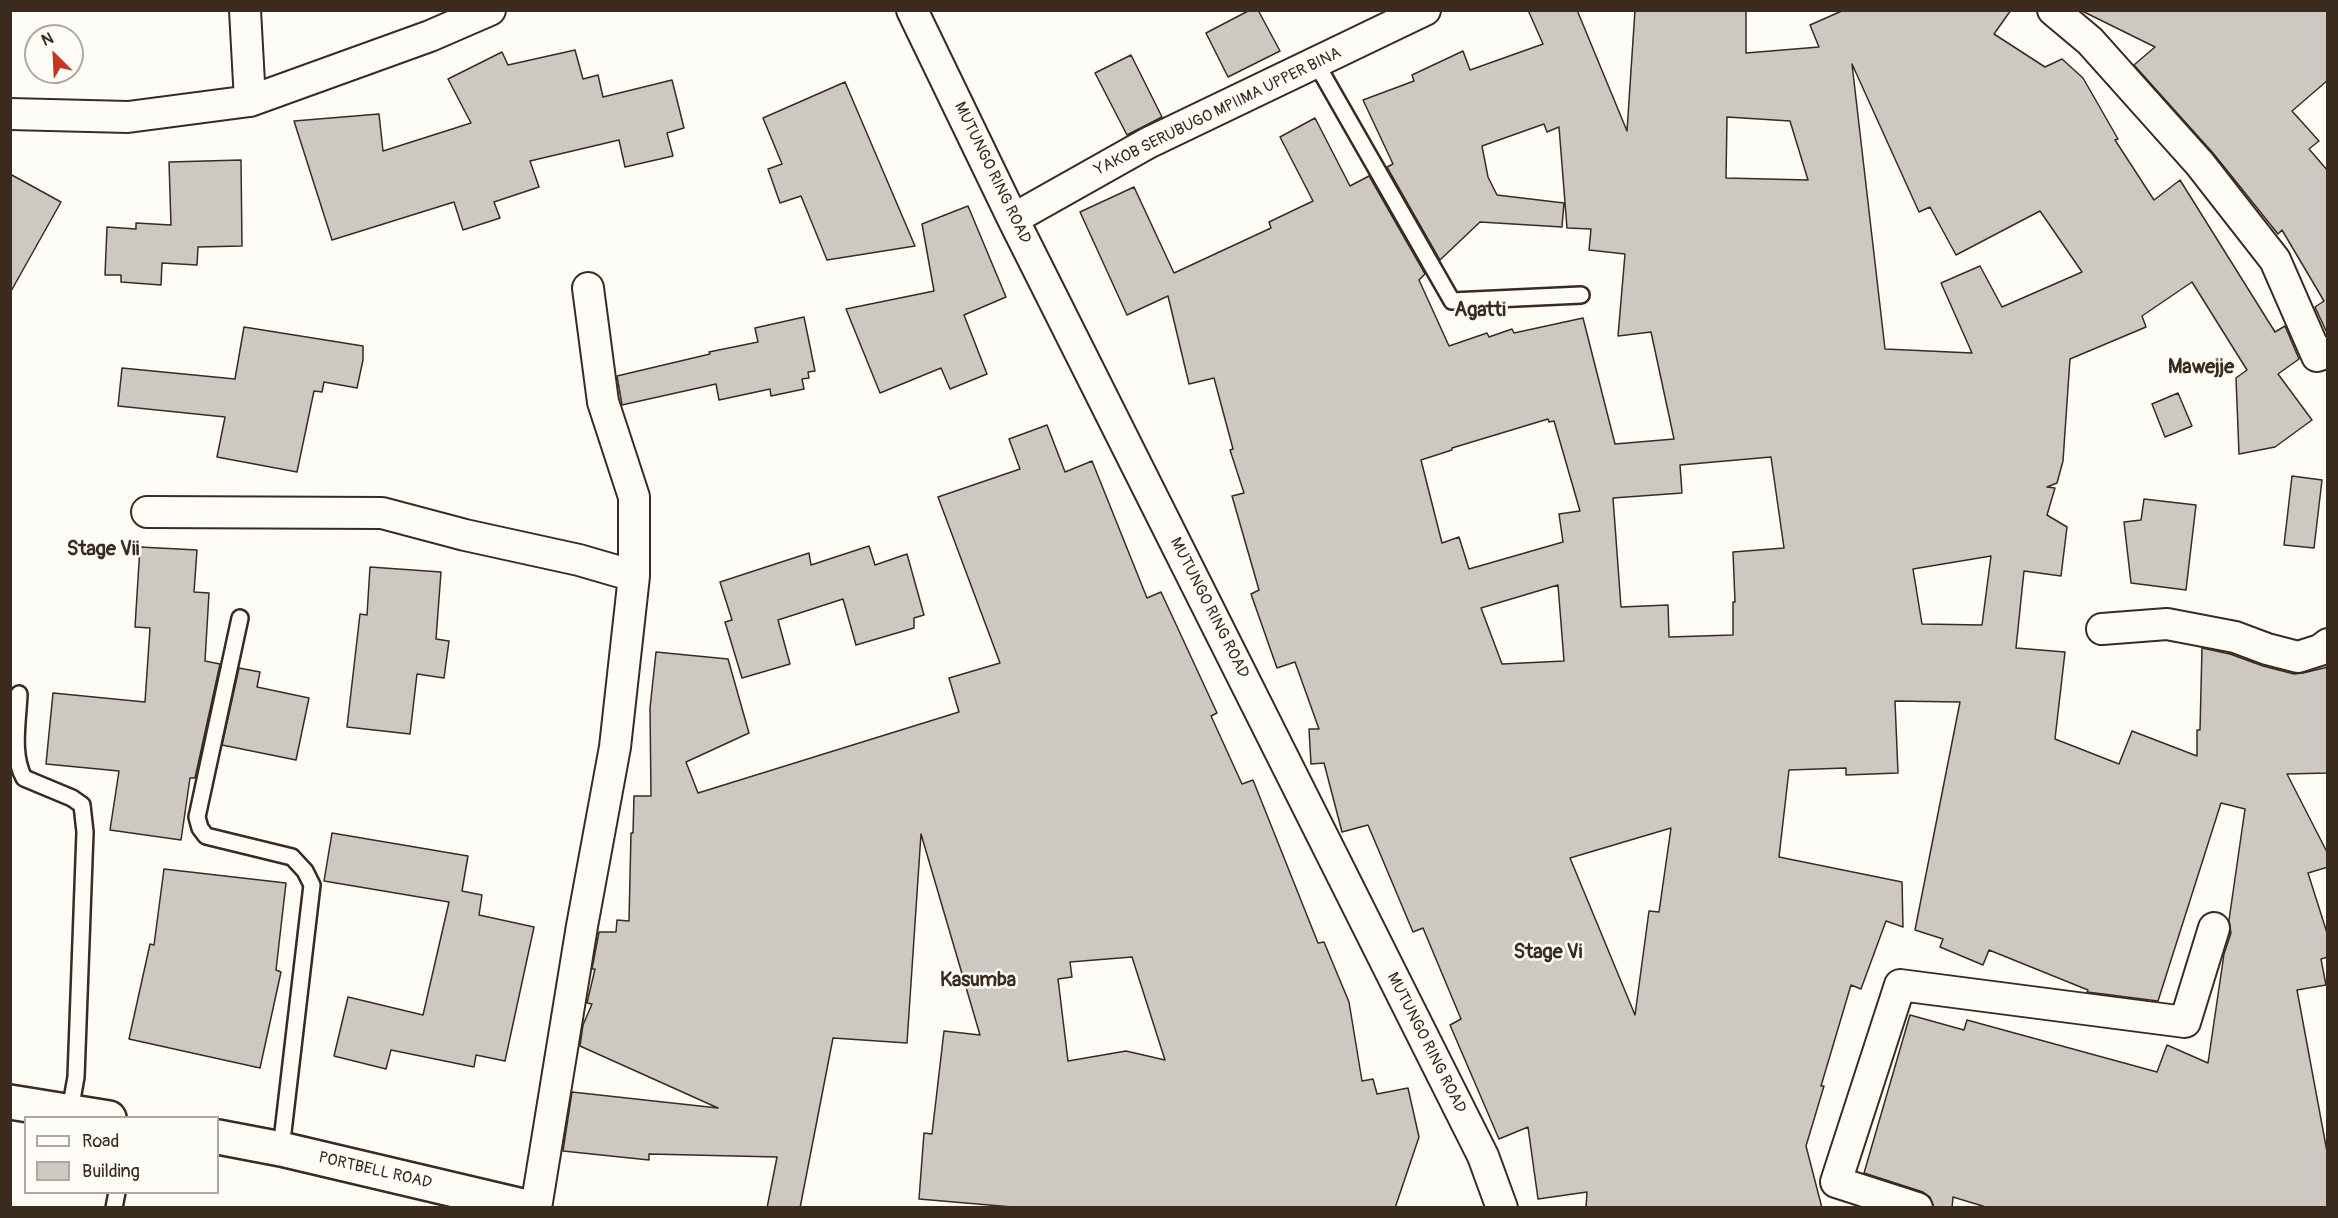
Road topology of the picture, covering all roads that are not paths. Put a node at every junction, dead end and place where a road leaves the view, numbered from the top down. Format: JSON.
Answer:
{"nodes":[{"id":1,"x":245,"y":10,"type":"edge"},
{"id":2,"x":490,"y":10,"type":"edge"},
{"id":3,"x":912,"y":10,"type":"edge"},
{"id":4,"x":1425,"y":10,"type":"edge"},
{"id":5,"x":2070,"y":16,"type":"edge"},
{"id":6,"x":1316,"y":63,"type":"junction"},
{"id":7,"x":250,"y":101,"type":"junction"},
{"id":8,"x":10,"y":114,"type":"edge"},
{"id":9,"x":1013,"y":219,"type":"junction"},
{"id":10,"x":588,"y":288,"type":"dead end"},
{"id":11,"x":1581,"y":295,"type":"dead end"},
{"id":12,"x":2324,"y":362,"type":"edge"},
{"id":13,"x":147,"y":512,"type":"dead end"},
{"id":14,"x":634,"y":576,"type":"junction"},
{"id":15,"x":240,"y":618,"type":"dead end"},
{"id":16,"x":2102,"y":629,"type":"dead end"},
{"id":17,"x":2328,"y":644,"type":"edge"},
{"id":18,"x":19,"y":694,"type":"dead end"},
{"id":19,"x":2214,"y":928,"type":"dead end"},
{"id":20,"x":10,"y":1102,"type":"edge"},
{"id":21,"x":70,"y":1111,"type":"junction"},
{"id":22,"x":98,"y":1116,"type":"edge"},
{"id":23,"x":219,"y":1137,"type":"edge"},
{"id":24,"x":281,"y":1149,"type":"junction"},
{"id":25,"x":534,"y":1208,"type":"edge"},
{"id":26,"x":1502,"y":1208,"type":"edge"},
{"id":27,"x":1917,"y":1208,"type":"edge"}],
"edges":[{"from":1,"to":7,"type":"street"},
{"from":2,"to":7,"type":"street"},
{"from":3,"to":9,"type":"street","name":"MUTUNGO RING ROAD"},
{"from":4,"to":6,"type":"street","name":"YAKOB SERUBUGO MPIIMA UPPER BINA"},
{"from":5,"to":12,"type":"street"},
{"from":6,"to":9,"type":"street","name":"YAKOB SERUBUGO MPIIMA UPPER BINA"},
{"from":6,"to":11,"type":"lane"},
{"from":7,"to":8,"type":"street"},
{"from":9,"to":26,"type":"street","name":"MUTUNGO RING ROAD"},
{"from":10,"to":14,"type":"street"},
{"from":13,"to":14,"type":"street"},
{"from":14,"to":25,"type":"street"},
{"from":15,"to":24,"type":"lane"},
{"from":16,"to":17,"type":"street"},
{"from":18,"to":21,"type":"lane"},
{"from":19,"to":27,"type":"street"},
{"from":20,"to":21,"type":"main road"},
{"from":21,"to":22,"type":"main road"},
{"from":23,"to":24,"type":"main road","name":"PORTBELL ROAD"},
{"from":24,"to":25,"type":"main road","name":"PORTBELL ROAD"}]}
